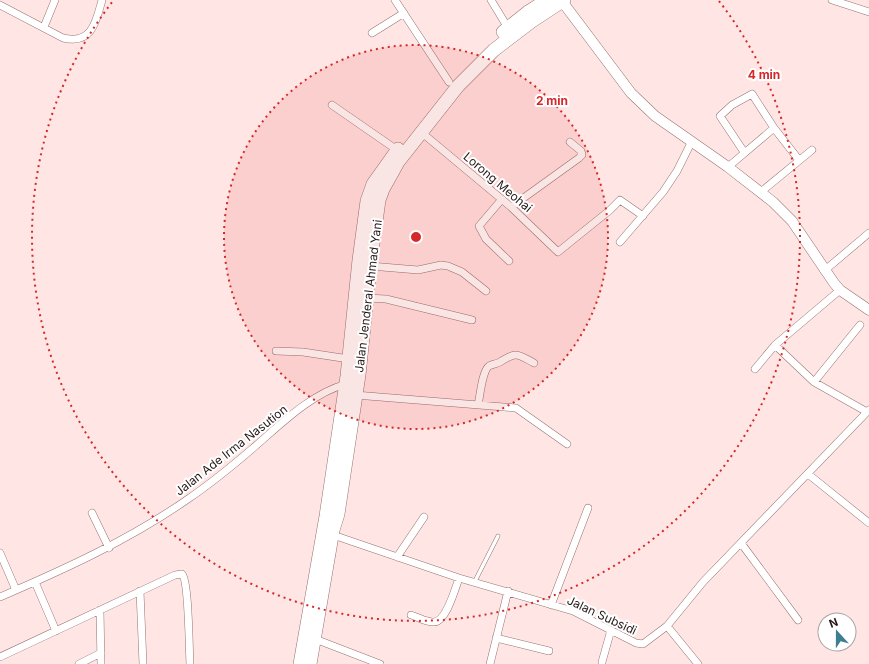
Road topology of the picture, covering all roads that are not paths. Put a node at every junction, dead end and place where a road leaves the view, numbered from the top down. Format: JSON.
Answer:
{"nodes":[{"id":1,"x":55,"y":0,"type":"edge"},
{"id":2,"x":102,"y":0,"type":"edge"},
{"id":3,"x":395,"y":0,"type":"edge"},
{"id":4,"x":491,"y":0,"type":"edge"},
{"id":5,"x":832,"y":0,"type":"edge"},
{"id":6,"x":544,"y":1,"type":"edge"},
{"id":7,"x":562,"y":1,"type":"edge"},
{"id":8,"x":0,"y":5,"type":"edge"},
{"id":9,"x":869,"y":12,"type":"edge"},
{"id":10,"x":404,"y":13,"type":"junction"},
{"id":11,"x":44,"y":27,"type":"junction"},
{"id":12,"x":508,"y":28,"type":"junction"},
{"id":13,"x":372,"y":33,"type":"dead end"},
{"id":14,"x":449,"y":82,"type":"junction"},
{"id":15,"x":332,"y":105,"type":"dead end"},
{"id":16,"x":774,"y":128,"type":"junction"},
{"id":17,"x":421,"y":132,"type":"junction"},
{"id":18,"x":692,"y":141,"type":"junction"},
{"id":19,"x":570,"y":142,"type":"dead end"},
{"id":20,"x":397,"y":150,"type":"junction"},
{"id":21,"x":812,"y":150,"type":"dead end"},
{"id":22,"x":744,"y":152,"type":"junction"},
{"id":23,"x":800,"y":160,"type":"junction"},
{"id":24,"x":728,"y":167,"type":"junction"},
{"id":25,"x":762,"y":191,"type":"junction"},
{"id":26,"x":502,"y":199,"type":"junction"},
{"id":27,"x":511,"y":207,"type":"junction"},
{"id":28,"x":643,"y":216,"type":"junction"},
{"id":29,"x":869,"y":233,"type":"edge"},
{"id":30,"x":620,"y":242,"type":"dead end"},
{"id":31,"x":509,"y":260,"type":"dead end"},
{"id":32,"x":370,"y":266,"type":"junction"},
{"id":33,"x":824,"y":271,"type":"junction"},
{"id":34,"x":840,"y":290,"type":"junction"},
{"id":35,"x":486,"y":291,"type":"dead end"},
{"id":36,"x":366,"y":298,"type":"junction"},
{"id":37,"x":869,"y":310,"type":"edge"},
{"id":38,"x":472,"y":320,"type":"dead end"},
{"id":39,"x":860,"y":325,"type":"dead end"},
{"id":40,"x":775,"y":345,"type":"junction"},
{"id":41,"x":276,"y":351,"type":"dead end"},
{"id":42,"x":349,"y":359,"type":"junction"},
{"id":43,"x":534,"y":363,"type":"dead end"},
{"id":44,"x":755,"y":369,"type":"dead end"},
{"id":45,"x":814,"y":382,"type":"junction"},
{"id":46,"x":346,"y":384,"type":"junction"},
{"id":47,"x":355,"y":395,"type":"junction"},
{"id":48,"x":478,"y":405,"type":"junction"},
{"id":49,"x":868,"y":411,"type":"edge"},
{"id":50,"x":567,"y":444,"type":"dead end"},
{"id":51,"x":808,"y":474,"type":"junction"},
{"id":52,"x":588,"y":508,"type":"dead end"},
{"id":53,"x":92,"y":513,"type":"dead end"},
{"id":54,"x":424,"y":517,"type":"dead end"},
{"id":55,"x":869,"y":523,"type":"edge"},
{"id":56,"x":333,"y":535,"type":"junction"},
{"id":57,"x":498,"y":536,"type":"dead end"},
{"id":58,"x":741,"y":543,"type":"junction"},
{"id":59,"x":109,"y":548,"type":"junction"},
{"id":60,"x":0,"y":553,"type":"edge"},
{"id":61,"x":397,"y":557,"type":"junction"},
{"id":62,"x":459,"y":578,"type":"junction"},
{"id":63,"x":35,"y":582,"type":"junction"},
{"id":64,"x":474,"y":582,"type":"junction"},
{"id":65,"x":16,"y":590,"type":"junction"},
{"id":66,"x":140,"y":591,"type":"junction"},
{"id":67,"x":508,"y":591,"type":"junction"},
{"id":68,"x":0,"y":597,"type":"edge"},
{"id":69,"x":551,"y":605,"type":"junction"},
{"id":70,"x":100,"y":610,"type":"junction"},
{"id":71,"x":315,"y":611,"type":"junction"},
{"id":72,"x":411,"y":615,"type":"dead end"},
{"id":73,"x":798,"y":620,"type":"dead end"},
{"id":74,"x":668,"y":626,"type":"junction"},
{"id":75,"x":611,"y":630,"type":"junction"},
{"id":76,"x":56,"y":631,"type":"junction"},
{"id":77,"x":310,"y":638,"type":"junction"},
{"id":78,"x":496,"y":638,"type":"junction"},
{"id":79,"x":549,"y":652,"type":"dead end"},
{"id":80,"x":101,"y":653,"type":"junction"},
{"id":81,"x":0,"y":657,"type":"edge"},
{"id":82,"x":306,"y":659,"type":"edge"},
{"id":83,"x":602,"y":662,"type":"dead end"},
{"id":84,"x":79,"y":664,"type":"edge"},
{"id":85,"x":102,"y":664,"type":"edge"},
{"id":86,"x":143,"y":664,"type":"edge"},
{"id":87,"x":190,"y":664,"type":"edge"},
{"id":88,"x":380,"y":664,"type":"edge"},
{"id":89,"x":490,"y":664,"type":"edge"},
{"id":90,"x":698,"y":664,"type":"edge"}],
"edges":[{"from":1,"to":11,"type":"street"},
{"from":2,"to":11,"type":"street"},
{"from":3,"to":10,"type":"street"},
{"from":4,"to":12,"type":"street"},
{"from":5,"to":9,"type":"street"},
{"from":6,"to":12,"type":"highway","name":"Jalan Jenderal Ahmad Yani"},
{"from":7,"to":17,"type":"highway","name":"Jalan Jenderal Ahmad Yani"},
{"from":7,"to":18,"type":"street"},
{"from":8,"to":11,"type":"street"},
{"from":10,"to":13,"type":"street"},
{"from":10,"to":14,"type":"street"},
{"from":12,"to":14,"type":"highway","name":"Jalan Jenderal Ahmad Yani"},
{"from":14,"to":20,"type":"highway","name":"Jalan Jenderal Ahmad Yani"},
{"from":15,"to":20,"type":"street"},
{"from":16,"to":22,"type":"street"},
{"from":16,"to":22,"type":"street"},
{"from":16,"to":23,"type":"street"},
{"from":17,"to":26,"type":"street","name":"Lorong Meohai"},
{"from":17,"to":32,"type":"highway","name":"Jalan Jenderal Ahmad Yani"},
{"from":18,"to":24,"type":"street"},
{"from":18,"to":28,"type":"street"},
{"from":19,"to":27,"type":"street"},
{"from":20,"to":42,"type":"highway","name":"Jalan Jenderal Ahmad Yani"},
{"from":21,"to":23,"type":"street"},
{"from":22,"to":24,"type":"street"},
{"from":23,"to":25,"type":"street"},
{"from":24,"to":25,"type":"street"},
{"from":25,"to":33,"type":"street"},
{"from":26,"to":27,"type":"street","name":"Lorong Meohai"},
{"from":26,"to":31,"type":"street"},
{"from":27,"to":28,"type":"street","name":"Lorong Meohai"},
{"from":28,"to":30,"type":"street"},
{"from":29,"to":33,"type":"street"},
{"from":32,"to":35,"type":"street"},
{"from":32,"to":36,"type":"highway","name":"Jalan Jenderal Ahmad Yani"},
{"from":33,"to":34,"type":"street"},
{"from":34,"to":37,"type":"street"},
{"from":34,"to":40,"type":"street"},
{"from":36,"to":38,"type":"street"},
{"from":36,"to":47,"type":"highway","name":"Jalan Jenderal Ahmad Yani"},
{"from":39,"to":45,"type":"street"},
{"from":40,"to":44,"type":"street"},
{"from":40,"to":45,"type":"street"},
{"from":41,"to":42,"type":"street"},
{"from":42,"to":46,"type":"highway","name":"Jalan Jenderal Ahmad Yani"},
{"from":43,"to":48,"type":"street"},
{"from":45,"to":49,"type":"street"},
{"from":46,"to":59,"type":"street","name":"Jalan Ade Irma Nasution"},
{"from":46,"to":71,"type":"highway","name":"Jalan Jenderal Ahmad Yani"},
{"from":47,"to":48,"type":"street"},
{"from":47,"to":56,"type":"highway","name":"Jalan Jenderal Ahmad Yani"},
{"from":48,"to":50,"type":"street"},
{"from":49,"to":51,"type":"street","name":"Jalan Subsidi"},
{"from":51,"to":55,"type":"street"},
{"from":51,"to":58,"type":"street","name":"Jalan Subsidi"},
{"from":52,"to":69,"type":"street"},
{"from":53,"to":59,"type":"street"},
{"from":54,"to":61,"type":"street"},
{"from":56,"to":61,"type":"street","name":"Jalan Subsidi"},
{"from":56,"to":71,"type":"highway","name":"Jalan Jenderal Ahmad Yani"},
{"from":57,"to":64,"type":"lane"},
{"from":58,"to":73,"type":"street"},
{"from":58,"to":74,"type":"street","name":"Jalan Subsidi"},
{"from":59,"to":63,"type":"street","name":"Jalan Ade Irma Nasution"},
{"from":60,"to":65,"type":"street"},
{"from":61,"to":62,"type":"street","name":"Jalan Subsidi"},
{"from":62,"to":64,"type":"street","name":"Jalan Subsidi"},
{"from":62,"to":72,"type":"street"},
{"from":63,"to":65,"type":"street","name":"Jalan Ade Irma Nasution"},
{"from":63,"to":76,"type":"street"},
{"from":64,"to":67,"type":"street","name":"Jalan Subsidi"},
{"from":65,"to":68,"type":"street","name":"Jalan Ade Irma Nasution"},
{"from":66,"to":70,"type":"street"},
{"from":66,"to":86,"type":"street"},
{"from":66,"to":87,"type":"street"},
{"from":67,"to":69,"type":"street","name":"Jalan Subsidi"},
{"from":67,"to":78,"type":"street"},
{"from":69,"to":75,"type":"street","name":"Jalan Subsidi"},
{"from":70,"to":76,"type":"street"},
{"from":70,"to":80,"type":"street"},
{"from":71,"to":77,"type":"highway","name":"Jalan Jenderal Ahmad Yani"},
{"from":74,"to":75,"type":"street","name":"Jalan Subsidi"},
{"from":74,"to":90,"type":"street"},
{"from":75,"to":83,"type":"street"},
{"from":76,"to":81,"type":"street"},
{"from":77,"to":82,"type":"highway","name":"Jalan Jenderal Ahmad Yani"},
{"from":77,"to":88,"type":"street"},
{"from":78,"to":79,"type":"street"},
{"from":78,"to":89,"type":"street"},
{"from":80,"to":84,"type":"street"},
{"from":80,"to":85,"type":"street"}]}
